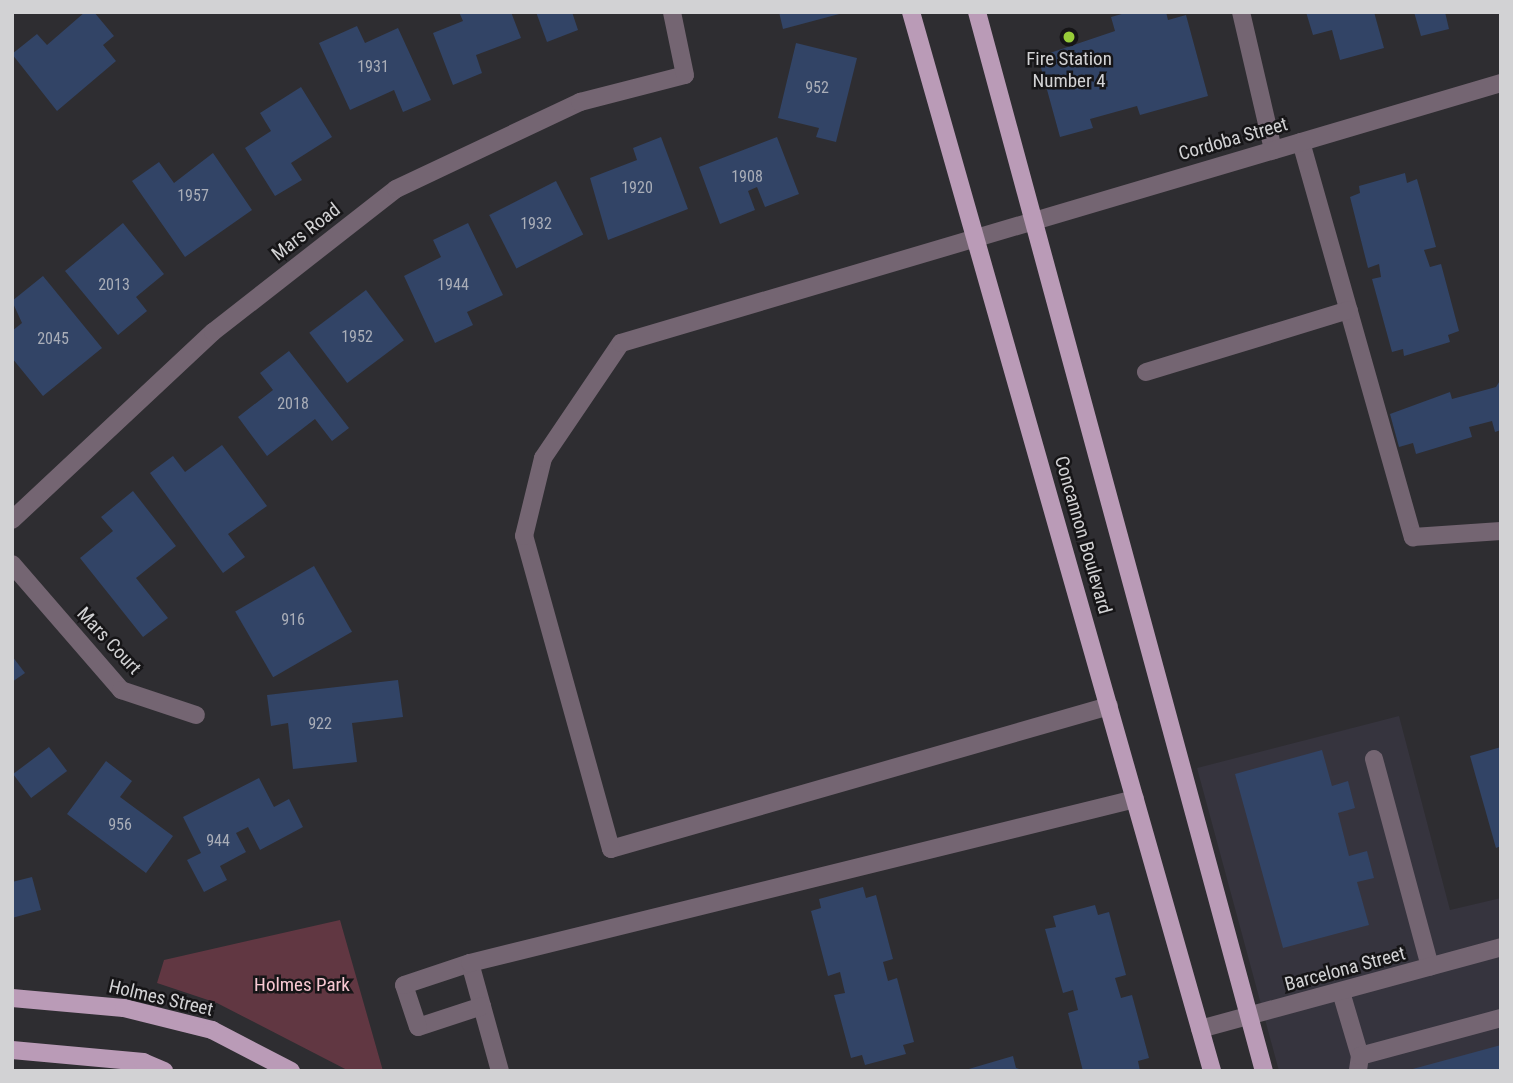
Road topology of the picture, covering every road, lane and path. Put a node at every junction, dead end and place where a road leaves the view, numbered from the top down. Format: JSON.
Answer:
{"nodes":[{"id":1,"x":672,"y":12,"type":"edge"},
{"id":2,"x":911,"y":12,"type":"edge"},
{"id":3,"x":977,"y":12,"type":"edge"},
{"id":4,"x":1241,"y":12,"type":"edge"},
{"id":5,"x":1501,"y":83,"type":"edge"},
{"id":6,"x":1301,"y":142,"type":"junction"},
{"id":7,"x":1273,"y":150,"type":"junction"},
{"id":8,"x":1036,"y":216,"type":"junction"},
{"id":9,"x":976,"y":233,"type":"junction"},
{"id":10,"x":1349,"y":310,"type":"junction"},
{"id":11,"x":1146,"y":372,"type":"dead end"},
{"id":12,"x":12,"y":520,"type":"edge"},
{"id":13,"x":1501,"y":531,"type":"edge"},
{"id":14,"x":12,"y":564,"type":"edge"},
{"id":15,"x":1109,"y":706,"type":"junction"},
{"id":16,"x":196,"y":715,"type":"dead end"},
{"id":17,"x":1374,"y":759,"type":"dead end"},
{"id":18,"x":1135,"y":799,"type":"junction"},
{"id":19,"x":1501,"y":947,"type":"edge"},
{"id":20,"x":470,"y":963,"type":"junction"},
{"id":21,"x":1430,"y":967,"type":"junction"},
{"id":22,"x":1341,"y":992,"type":"junction"},
{"id":23,"x":12,"y":998,"type":"edge"},
{"id":24,"x":482,"y":1006,"type":"junction"},
{"id":25,"x":1250,"y":1017,"type":"junction"},
{"id":26,"x":1501,"y":1017,"type":"edge"},
{"id":27,"x":1200,"y":1029,"type":"junction"},
{"id":28,"x":12,"y":1051,"type":"edge"},
{"id":29,"x":1359,"y":1064,"type":"edge"},
{"id":30,"x":164,"y":1071,"type":"edge"},
{"id":31,"x":291,"y":1071,"type":"edge"},
{"id":32,"x":500,"y":1071,"type":"edge"},
{"id":33,"x":1212,"y":1071,"type":"edge"},
{"id":34,"x":1264,"y":1071,"type":"edge"}],
"edges":[{"from":1,"to":12,"type":"street","name":"Mars Road"},
{"from":2,"to":9,"type":"main road","name":"Concannon Boulevard"},
{"from":3,"to":8,"type":"main road","name":"Concannon Boulevard"},
{"from":4,"to":7,"type":"street"},
{"from":5,"to":6,"type":"street","name":"Cordoba Street"},
{"from":6,"to":7,"type":"street","name":"Cordoba Street"},
{"from":6,"to":10,"type":"street"},
{"from":7,"to":8,"type":"street","name":"Cordoba Street"},
{"from":8,"to":9,"type":"street","name":"Cordoba Street"},
{"from":8,"to":25,"type":"main road","name":"Concannon Boulevard"},
{"from":9,"to":15,"type":"main road","name":"Concannon Boulevard"},
{"from":9,"to":15,"type":"street","name":"Cordoba Street"},
{"from":10,"to":11,"type":"street"},
{"from":10,"to":13,"type":"street"},
{"from":14,"to":16,"type":"street","name":"Mars Court"},
{"from":15,"to":18,"type":"main road","name":"Concannon Boulevard"},
{"from":17,"to":21,"type":"street"},
{"from":18,"to":20,"type":"street"},
{"from":18,"to":27,"type":"main road","name":"Concannon Boulevard"},
{"from":19,"to":21,"type":"street","name":"Barcelona Street"},
{"from":20,"to":24,"type":"street"},
{"from":20,"to":24,"type":"street"},
{"from":21,"to":22,"type":"street","name":"Barcelona Street"},
{"from":22,"to":25,"type":"street","name":"Barcelona Street"},
{"from":22,"to":29,"type":"street"},
{"from":23,"to":31,"type":"main road","name":"Holmes Street"},
{"from":24,"to":32,"type":"street"},
{"from":25,"to":27,"type":"street","name":"Barcelona Street"},
{"from":25,"to":34,"type":"main road","name":"Concannon Boulevard"},
{"from":26,"to":29,"type":"street"},
{"from":27,"to":33,"type":"main road","name":"Concannon Boulevard"},
{"from":28,"to":30,"type":"main road"}]}
